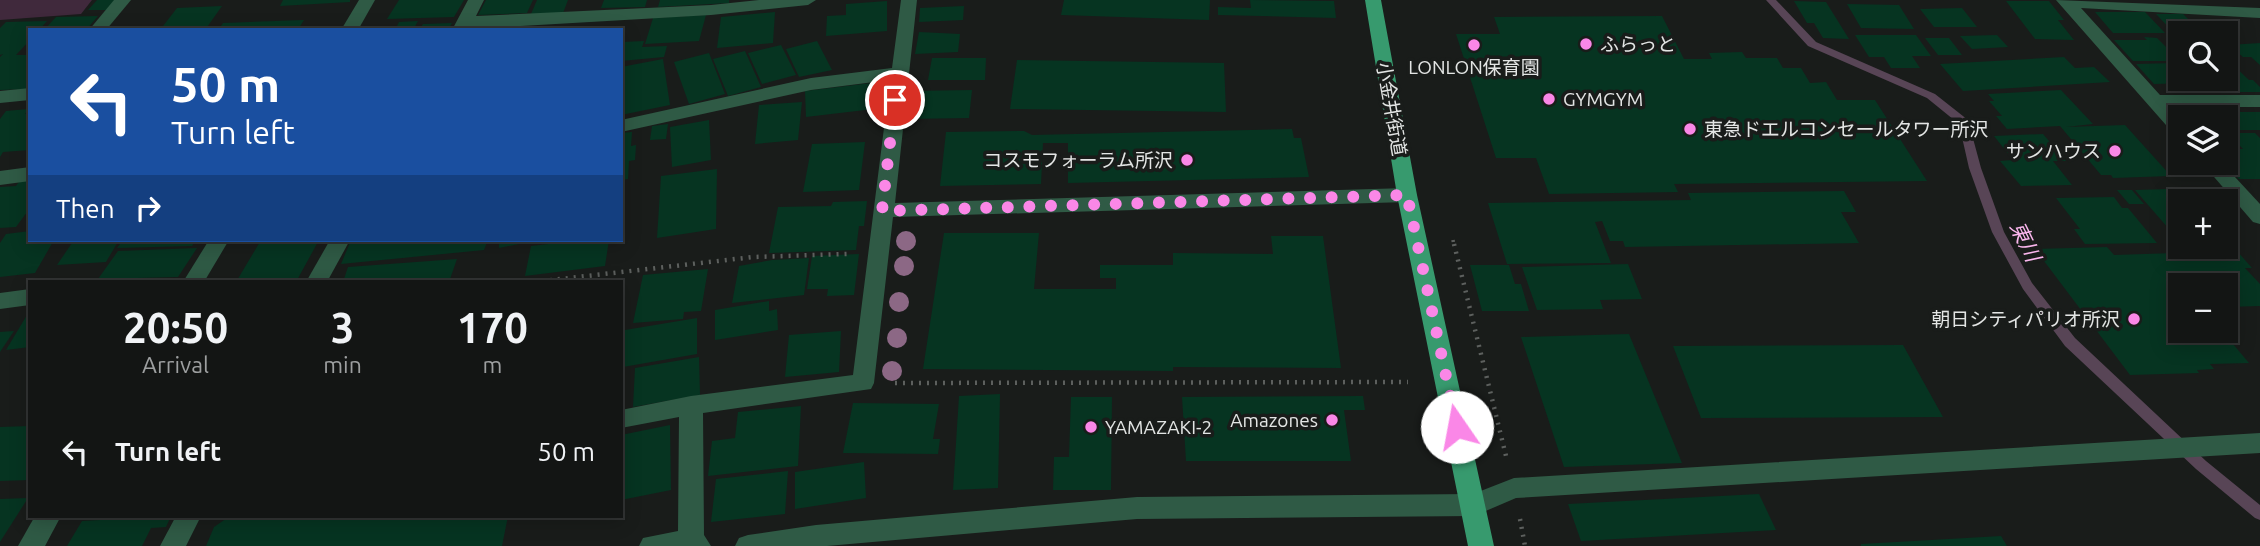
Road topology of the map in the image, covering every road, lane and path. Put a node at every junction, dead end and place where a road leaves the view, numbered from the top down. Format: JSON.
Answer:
{"nodes":[{"id":1,"x":123,"y":0,"type":"edge"},
{"id":2,"x":367,"y":0,"type":"edge"},
{"id":3,"x":476,"y":0,"type":"edge"},
{"id":4,"x":808,"y":0,"type":"edge"},
{"id":5,"x":909,"y":0,"type":"edge"},
{"id":6,"x":1373,"y":0,"type":"edge"},
{"id":7,"x":2067,"y":0,"type":"edge"},
{"id":8,"x":2260,"y":13,"type":"edge"},
{"id":9,"x":463,"y":26,"type":"edge"},
{"id":10,"x":99,"y":28,"type":"edge"},
{"id":11,"x":350,"y":28,"type":"edge"},
{"id":12,"x":898,"y":72,"type":"junction"},
{"id":13,"x":28,"y":94,"type":"edge"},
{"id":14,"x":0,"y":97,"type":"edge"},
{"id":15,"x":2155,"y":101,"type":"junction"},
{"id":16,"x":2260,"y":101,"type":"edge"},
{"id":17,"x":2168,"y":116,"type":"edge"},
{"id":18,"x":623,"y":127,"type":"edge"},
{"id":19,"x":28,"y":174,"type":"edge"},
{"id":20,"x":2222,"y":175,"type":"edge"},
{"id":21,"x":0,"y":178,"type":"edge"},
{"id":22,"x":1407,"y":195,"type":"junction"},
{"id":23,"x":882,"y":211,"type":"junction"},
{"id":24,"x":2260,"y":217,"type":"edge"},
{"id":25,"x":1451,"y":234,"type":"dead end"},
{"id":26,"x":218,"y":242,"type":"edge"},
{"id":27,"x":339,"y":242,"type":"edge"},
{"id":28,"x":877,"y":253,"type":"junction"},
{"id":29,"x":195,"y":280,"type":"edge"},
{"id":30,"x":317,"y":280,"type":"edge"},
{"id":31,"x":552,"y":280,"type":"edge"},
{"id":32,"x":28,"y":297,"type":"edge"},
{"id":33,"x":0,"y":301,"type":"edge"},
{"id":34,"x":1408,"y":382,"type":"dead end"},
{"id":35,"x":922,"y":383,"type":"dead end"},
{"id":36,"x":691,"y":405,"type":"junction"},
{"id":37,"x":623,"y":419,"type":"edge"},
{"id":38,"x":2260,"y":443,"type":"edge"},
{"id":39,"x":1514,"y":488,"type":"junction"},
{"id":40,"x":1474,"y":505,"type":"junction"},
{"id":41,"x":48,"y":518,"type":"edge"},
{"id":42,"x":188,"y":518,"type":"edge"},
{"id":43,"x":694,"y":543,"type":"edge"},
{"id":44,"x":31,"y":546,"type":"edge"},
{"id":45,"x":173,"y":546,"type":"edge"},
{"id":46,"x":652,"y":546,"type":"edge"},
{"id":47,"x":748,"y":546,"type":"edge"},
{"id":48,"x":1481,"y":546,"type":"edge"},
{"id":49,"x":1525,"y":546,"type":"edge"}],
"edges":[{"from":1,"to":10,"type":"street"},
{"from":2,"to":11,"type":"street"},
{"from":3,"to":9,"type":"street"},
{"from":4,"to":9,"type":"street"},
{"from":5,"to":12,"type":"street"},
{"from":6,"to":22,"type":"main road","name":"小金井街道"},
{"from":7,"to":8,"type":"street"},
{"from":7,"to":15,"type":"street"},
{"from":12,"to":18,"type":"street"},
{"from":12,"to":23,"type":"street"},
{"from":13,"to":14,"type":"street"},
{"from":15,"to":16,"type":"street"},
{"from":15,"to":17,"type":"street"},
{"from":19,"to":21,"type":"street"},
{"from":20,"to":24,"type":"street"},
{"from":22,"to":23,"type":"street"},
{"from":22,"to":40,"type":"main road","name":"小金井街道"},
{"from":23,"to":28,"type":"street"},
{"from":25,"to":39,"type":"path"},
{"from":26,"to":29,"type":"street"},
{"from":27,"to":30,"type":"street"},
{"from":28,"to":31,"type":"path"},
{"from":28,"to":36,"type":"street"},
{"from":32,"to":33,"type":"street"},
{"from":34,"to":35,"type":"path"},
{"from":36,"to":37,"type":"street"},
{"from":36,"to":43,"type":"street"},
{"from":38,"to":39,"type":"street"},
{"from":39,"to":40,"type":"street"},
{"from":39,"to":49,"type":"path"},
{"from":40,"to":47,"type":"street"},
{"from":40,"to":48,"type":"main road","name":"小金井街道"},
{"from":41,"to":44,"type":"street"},
{"from":42,"to":45,"type":"street"},
{"from":43,"to":46,"type":"street"}]}
